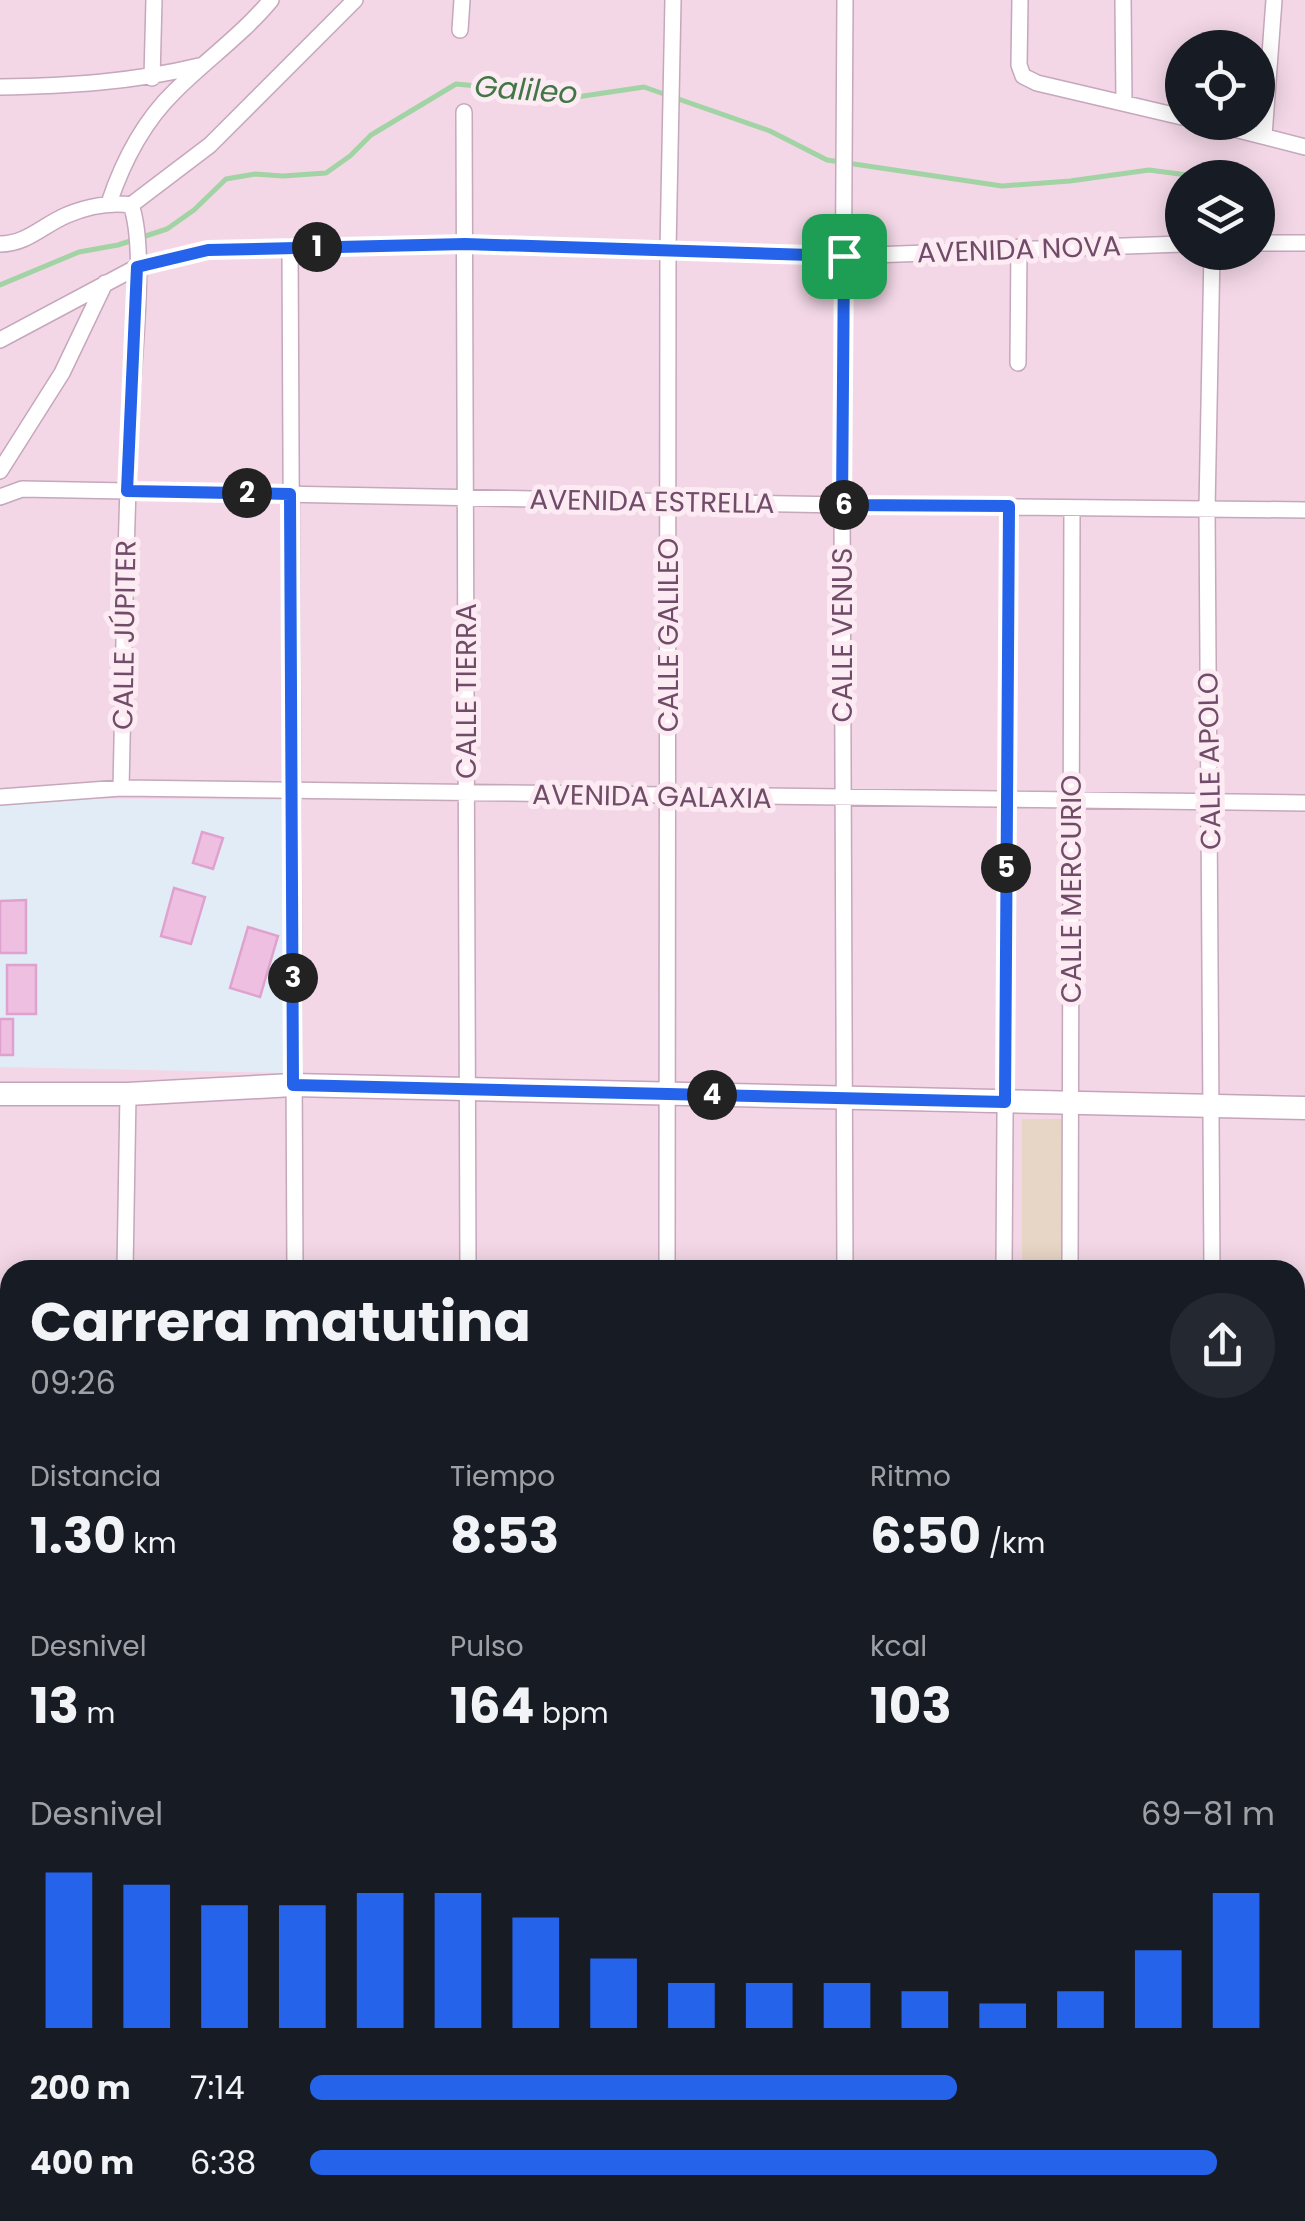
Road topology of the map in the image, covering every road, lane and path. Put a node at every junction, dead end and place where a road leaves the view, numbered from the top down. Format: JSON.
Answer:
{"nodes":[{"id":1,"x":154,"y":0,"type":"edge"},
{"id":2,"x":271,"y":0,"type":"edge"},
{"id":3,"x":355,"y":0,"type":"edge"},
{"id":4,"x":462,"y":0,"type":"edge"},
{"id":5,"x":672,"y":0,"type":"edge"},
{"id":6,"x":844,"y":0,"type":"edge"},
{"id":7,"x":1020,"y":0,"type":"edge"},
{"id":8,"x":1123,"y":0,"type":"edge"},
{"id":9,"x":1274,"y":0,"type":"edge"},
{"id":10,"x":460,"y":30,"type":"dead end"},
{"id":11,"x":1272,"y":30,"type":"edge"},
{"id":12,"x":206,"y":64,"type":"junction"},
{"id":13,"x":152,"y":78,"type":"junction"},
{"id":14,"x":0,"y":87,"type":"edge"},
{"id":15,"x":1124,"y":103,"type":"junction"},
{"id":16,"x":464,"y":112,"type":"dead end"},
{"id":17,"x":1165,"y":113,"type":"edge"},
{"id":18,"x":1275,"y":139,"type":"edge"},
{"id":19,"x":1305,"y":147,"type":"edge"},
{"id":20,"x":110,"y":204,"type":"junction"},
{"id":21,"x":134,"y":212,"type":"junction"},
{"id":22,"x":1275,"y":243,"type":"edge"},
{"id":23,"x":1305,"y":243,"type":"edge"},
{"id":24,"x":0,"y":244,"type":"edge"},
{"id":25,"x":465,"y":244,"type":"junction"},
{"id":26,"x":1165,"y":244,"type":"edge"},
{"id":27,"x":290,"y":247,"type":"junction"},
{"id":28,"x":1019,"y":247,"type":"junction"},
{"id":29,"x":668,"y":250,"type":"junction"},
{"id":30,"x":844,"y":256,"type":"junction"},
{"id":31,"x":137,"y":259,"type":"junction"},
{"id":32,"x":1212,"y":270,"type":"edge"},
{"id":33,"x":106,"y":283,"type":"junction"},
{"id":34,"x":0,"y":340,"type":"edge"},
{"id":35,"x":1018,"y":362,"type":"dead end"},
{"id":36,"x":0,"y":471,"type":"edge"},
{"id":37,"x":127,"y":491,"type":"junction"},
{"id":38,"x":290,"y":494,"type":"junction"},
{"id":39,"x":0,"y":497,"type":"edge"},
{"id":40,"x":466,"y":498,"type":"junction"},
{"id":41,"x":668,"y":502,"type":"junction"},
{"id":42,"x":842,"y":505,"type":"junction"},
{"id":43,"x":1009,"y":506,"type":"junction"},
{"id":44,"x":1072,"y":508,"type":"junction"},
{"id":45,"x":1207,"y":509,"type":"junction"},
{"id":46,"x":1305,"y":510,"type":"edge"},
{"id":47,"x":121,"y":788,"type":"junction"},
{"id":48,"x":292,"y":790,"type":"junction"},
{"id":49,"x":466,"y":793,"type":"junction"},
{"id":50,"x":668,"y":796,"type":"junction"},
{"id":51,"x":0,"y":797,"type":"edge"},
{"id":52,"x":843,"y":798,"type":"junction"},
{"id":53,"x":1007,"y":800,"type":"junction"},
{"id":54,"x":1071,"y":800,"type":"junction"},
{"id":55,"x":1210,"y":802,"type":"junction"},
{"id":56,"x":1305,"y":803,"type":"edge"},
{"id":57,"x":293,"y":1085,"type":"junction"},
{"id":58,"x":468,"y":1089,"type":"junction"},
{"id":59,"x":0,"y":1094,"type":"edge"},
{"id":60,"x":128,"y":1094,"type":"junction"},
{"id":61,"x":668,"y":1094,"type":"junction"},
{"id":62,"x":844,"y":1098,"type":"junction"},
{"id":63,"x":1005,"y":1102,"type":"junction"},
{"id":64,"x":1070,"y":1103,"type":"junction"},
{"id":65,"x":1211,"y":1106,"type":"junction"},
{"id":66,"x":1305,"y":1108,"type":"edge"},
{"id":67,"x":125,"y":1260,"type":"edge"},
{"id":68,"x":294,"y":1260,"type":"edge"},
{"id":69,"x":468,"y":1260,"type":"edge"},
{"id":70,"x":667,"y":1260,"type":"edge"},
{"id":71,"x":845,"y":1260,"type":"edge"},
{"id":72,"x":1004,"y":1260,"type":"edge"},
{"id":73,"x":1070,"y":1260,"type":"edge"},
{"id":74,"x":1212,"y":1260,"type":"edge"}],
"edges":[{"from":1,"to":13,"type":"street"},
{"from":2,"to":12,"type":"street"},
{"from":3,"to":21,"type":"street"},
{"from":4,"to":10,"type":"street"},
{"from":5,"to":29,"type":"street","name":"CALLE GALILEO"},
{"from":6,"to":30,"type":"street","name":"CALLE VENUS"},
{"from":7,"to":15,"type":"street"},
{"from":8,"to":15,"type":"street"},
{"from":9,"to":11,"type":"street"},
{"from":12,"to":13,"type":"street"},
{"from":12,"to":20,"type":"street"},
{"from":13,"to":14,"type":"street"},
{"from":15,"to":17,"type":"street"},
{"from":16,"to":25,"type":"street","name":"CALLE TIERRA"},
{"from":18,"to":19,"type":"street"},
{"from":20,"to":21,"type":"street"},
{"from":20,"to":24,"type":"street"},
{"from":21,"to":31,"type":"street","name":"CALLE JÚPITER"},
{"from":22,"to":23,"type":"street"},
{"from":25,"to":27,"type":"street","name":"AVENIDA NOVA"},
{"from":25,"to":29,"type":"street","name":"AVENIDA NOVA"},
{"from":25,"to":40,"type":"street","name":"CALLE TIERRA"},
{"from":26,"to":28,"type":"street","name":"AVENIDA NOVA"},
{"from":27,"to":31,"type":"street","name":"AVENIDA NOVA"},
{"from":27,"to":38,"type":"street"},
{"from":28,"to":30,"type":"street","name":"AVENIDA NOVA"},
{"from":28,"to":35,"type":"street"},
{"from":29,"to":30,"type":"street","name":"AVENIDA NOVA"},
{"from":29,"to":41,"type":"street","name":"CALLE GALILEO"},
{"from":30,"to":42,"type":"street","name":"CALLE VENUS"},
{"from":31,"to":33,"type":"street","name":"AVENIDA NOVA"},
{"from":31,"to":37,"type":"street","name":"CALLE JÚPITER"},
{"from":32,"to":45,"type":"street","name":"CALLE APOLO"},
{"from":33,"to":34,"type":"street","name":"AVENIDA NOVA"},
{"from":33,"to":36,"type":"street"},
{"from":37,"to":38,"type":"street","name":"AVENIDA ESTRELLA"},
{"from":37,"to":39,"type":"street","name":"AVENIDA ESTRELLA"},
{"from":37,"to":47,"type":"street","name":"CALLE JÚPITER"},
{"from":38,"to":40,"type":"street","name":"AVENIDA ESTRELLA"},
{"from":38,"to":48,"type":"street"},
{"from":40,"to":41,"type":"street","name":"AVENIDA ESTRELLA"},
{"from":40,"to":49,"type":"street","name":"CALLE TIERRA"},
{"from":41,"to":42,"type":"street","name":"AVENIDA ESTRELLA"},
{"from":41,"to":50,"type":"street","name":"CALLE GALILEO"},
{"from":42,"to":43,"type":"street","name":"AVENIDA ESTRELLA"},
{"from":42,"to":52,"type":"street","name":"CALLE VENUS"},
{"from":43,"to":44,"type":"street","name":"AVENIDA ESTRELLA"},
{"from":43,"to":53,"type":"street"},
{"from":44,"to":45,"type":"street","name":"AVENIDA ESTRELLA"},
{"from":44,"to":54,"type":"street","name":"CALLE MERCURIO"},
{"from":45,"to":46,"type":"street","name":"AVENIDA ESTRELLA"},
{"from":45,"to":55,"type":"street","name":"CALLE APOLO"},
{"from":47,"to":48,"type":"street","name":"AVENIDA GALAXIA"},
{"from":47,"to":51,"type":"street","name":"AVENIDA GALAXIA"},
{"from":48,"to":49,"type":"street","name":"AVENIDA GALAXIA"},
{"from":48,"to":57,"type":"street"},
{"from":49,"to":50,"type":"street","name":"AVENIDA GALAXIA"},
{"from":49,"to":58,"type":"street","name":"CALLE TIERRA"},
{"from":50,"to":52,"type":"street","name":"AVENIDA GALAXIA"},
{"from":50,"to":61,"type":"street","name":"CALLE GALILEO"},
{"from":52,"to":53,"type":"street","name":"AVENIDA GALAXIA"},
{"from":52,"to":62,"type":"street","name":"CALLE VENUS"},
{"from":53,"to":54,"type":"street","name":"AVENIDA GALAXIA"},
{"from":53,"to":63,"type":"street"},
{"from":54,"to":55,"type":"street","name":"AVENIDA GALAXIA"},
{"from":54,"to":64,"type":"street","name":"CALLE MERCURIO"},
{"from":55,"to":56,"type":"street","name":"AVENIDA GALAXIA"},
{"from":55,"to":65,"type":"street","name":"CALLE APOLO"},
{"from":57,"to":58,"type":"street"},
{"from":57,"to":60,"type":"street"},
{"from":57,"to":68,"type":"street"},
{"from":58,"to":61,"type":"street"},
{"from":58,"to":69,"type":"street","name":"CALLE TIERRA"},
{"from":59,"to":60,"type":"street"},
{"from":60,"to":67,"type":"street"},
{"from":61,"to":62,"type":"street"},
{"from":61,"to":70,"type":"street","name":"CALLE GALILEO"},
{"from":62,"to":63,"type":"street"},
{"from":62,"to":71,"type":"street","name":"CALLE VENUS"},
{"from":63,"to":64,"type":"street"},
{"from":63,"to":72,"type":"street"},
{"from":64,"to":65,"type":"street"},
{"from":64,"to":73,"type":"street","name":"CALLE MERCURIO"},
{"from":65,"to":66,"type":"street"},
{"from":65,"to":74,"type":"street","name":"CALLE APOLO"}]}
